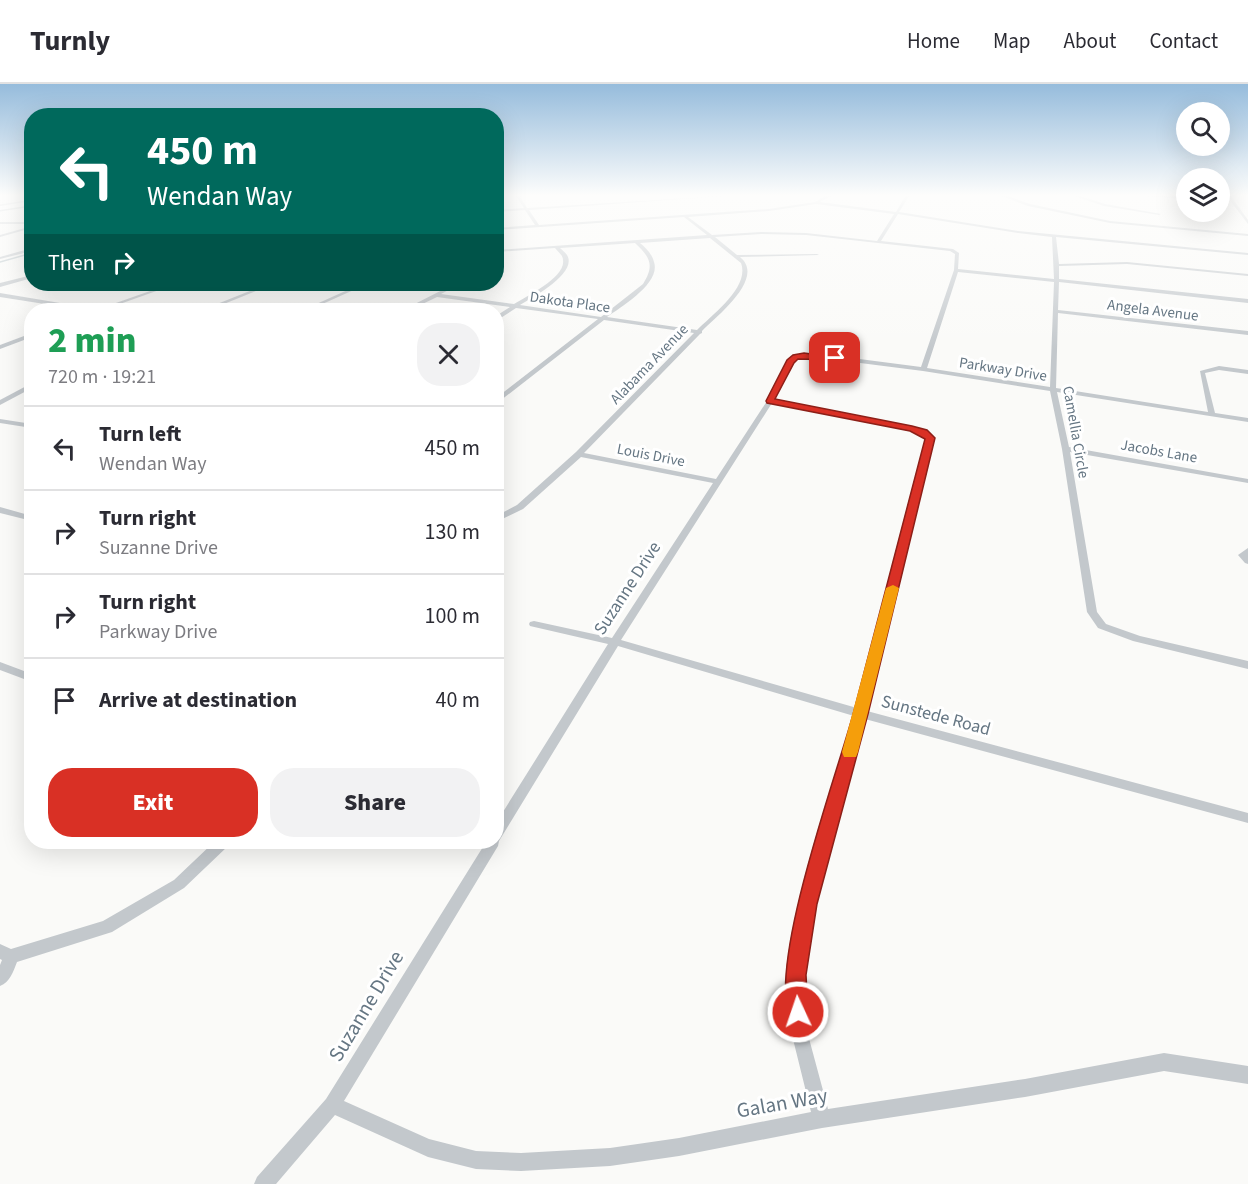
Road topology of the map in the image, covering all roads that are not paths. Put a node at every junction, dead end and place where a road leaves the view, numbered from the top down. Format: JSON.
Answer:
{"nodes":[{"id":1,"x":565,"y":246,"type":"edge"},
{"id":2,"x":641,"y":246,"type":"edge"},
{"id":3,"x":725,"y":246,"type":"edge"},
{"id":4,"x":918,"y":246,"type":"edge"},
{"id":5,"x":1055,"y":246,"type":"edge"},
{"id":6,"x":1165,"y":246,"type":"edge"},
{"id":7,"x":556,"y":247,"type":"junction"},
{"id":8,"x":504,"y":250,"type":"edge"},
{"id":9,"x":24,"y":251,"type":"edge"},
{"id":10,"x":1248,"y":254,"type":"edge"},
{"id":11,"x":817,"y":255,"type":"dead end"},
{"id":12,"x":739,"y":256,"type":"junction"},
{"id":13,"x":0,"y":258,"type":"edge"},
{"id":14,"x":1057,"y":265,"type":"junction"},
{"id":15,"x":956,"y":270,"type":"junction"},
{"id":16,"x":1248,"y":274,"type":"edge"},
{"id":17,"x":24,"y":278,"type":"edge"},
{"id":18,"x":1056,"y":280,"type":"junction"},
{"id":19,"x":0,"y":285,"type":"edge"},
{"id":20,"x":153,"y":291,"type":"edge"},
{"id":21,"x":252,"y":291,"type":"edge"},
{"id":22,"x":348,"y":291,"type":"edge"},
{"id":23,"x":444,"y":291,"type":"edge"},
{"id":24,"x":0,"y":295,"type":"edge"},
{"id":25,"x":436,"y":295,"type":"junction"},
{"id":26,"x":1248,"y":301,"type":"edge"},
{"id":27,"x":48,"y":303,"type":"edge"},
{"id":28,"x":119,"y":303,"type":"edge"},
{"id":29,"x":222,"y":303,"type":"edge"},
{"id":30,"x":322,"y":303,"type":"edge"},
{"id":31,"x":421,"y":303,"type":"edge"},
{"id":32,"x":495,"y":303,"type":"edge"},
{"id":33,"x":504,"y":304,"type":"edge"},
{"id":34,"x":517,"y":306,"type":"junction"},
{"id":35,"x":1056,"y":310,"type":"junction"},
{"id":36,"x":504,"y":314,"type":"edge"},
{"id":37,"x":603,"y":319,"type":"junction"},
{"id":38,"x":700,"y":332,"type":"junction"},
{"id":39,"x":1248,"y":333,"type":"edge"},
{"id":40,"x":24,"y":338,"type":"edge"},
{"id":41,"x":0,"y":347,"type":"edge"},
{"id":42,"x":790,"y":362,"type":"joint"},
{"id":43,"x":923,"y":369,"type":"junction"},
{"id":44,"x":1248,"y":372,"type":"edge"},
{"id":45,"x":24,"y":390,"type":"edge"},
{"id":46,"x":1053,"y":391,"type":"junction"},
{"id":47,"x":504,"y":396,"type":"edge"},
{"id":48,"x":770,"y":401,"type":"junction"},
{"id":49,"x":0,"y":404,"type":"edge"},
{"id":50,"x":1212,"y":415,"type":"junction"},
{"id":51,"x":1248,"y":420,"type":"edge"},
{"id":52,"x":0,"y":421,"type":"edge"},
{"id":53,"x":24,"y":425,"type":"edge"},
{"id":54,"x":1066,"y":449,"type":"junction"},
{"id":55,"x":579,"y":454,"type":"junction"},
{"id":56,"x":1248,"y":481,"type":"edge"},
{"id":57,"x":718,"y":482,"type":"junction"},
{"id":58,"x":0,"y":510,"type":"edge"},
{"id":59,"x":504,"y":516,"type":"edge"},
{"id":60,"x":24,"y":517,"type":"edge"},
{"id":61,"x":1248,"y":551,"type":"edge"},
{"id":62,"x":1248,"y":561,"type":"edge"},
{"id":63,"x":534,"y":624,"type":"dead end"},
{"id":64,"x":615,"y":642,"type":"junction"},
{"id":65,"x":1248,"y":664,"type":"edge"},
{"id":66,"x":0,"y":666,"type":"edge"},
{"id":67,"x":24,"y":675,"type":"edge"},
{"id":68,"x":861,"y":714,"type":"junction"},
{"id":69,"x":1248,"y":818,"type":"edge"},
{"id":70,"x":504,"y":823,"type":"edge"},
{"id":71,"x":216,"y":849,"type":"edge"},
{"id":72,"x":489,"y":849,"type":"edge"},
{"id":73,"x":5,"y":954,"type":"edge"},
{"id":74,"x":0,"y":978,"type":"edge"},
{"id":75,"x":1248,"y":1075,"type":"edge"},
{"id":76,"x":332,"y":1105,"type":"junction"},
{"id":77,"x":822,"y":1119,"type":"junction"},
{"id":78,"x":264,"y":1184,"type":"edge"}],
"edges":[{"from":1,"to":7,"type":"street"},
{"from":2,"to":37,"type":"street"},
{"from":3,"to":12,"type":"street"},
{"from":4,"to":15,"type":"street"},
{"from":5,"to":14,"type":"street","name":"Camellia Circle"},
{"from":6,"to":10,"type":"street"},
{"from":7,"to":8,"type":"street"},
{"from":7,"to":34,"type":"street"},
{"from":9,"to":13,"type":"street"},
{"from":11,"to":12,"type":"street"},
{"from":12,"to":38,"type":"street","name":"Alabama Avenue"},
{"from":14,"to":16,"type":"street"},
{"from":14,"to":18,"type":"street","name":"Camellia Circle"},
{"from":15,"to":18,"type":"street"},
{"from":15,"to":43,"type":"street"},
{"from":17,"to":19,"type":"street"},
{"from":18,"to":26,"type":"street"},
{"from":18,"to":35,"type":"street","name":"Camellia Circle"},
{"from":20,"to":28,"type":"street"},
{"from":21,"to":29,"type":"street"},
{"from":22,"to":30,"type":"street"},
{"from":23,"to":25,"type":"street"},
{"from":24,"to":27,"type":"street"},
{"from":25,"to":31,"type":"street"},
{"from":25,"to":32,"type":"street","name":"Dakota Place"},
{"from":33,"to":34,"type":"street","name":"Dakota Place"},
{"from":34,"to":36,"type":"street"},
{"from":34,"to":37,"type":"street","name":"Dakota Place"},
{"from":35,"to":39,"type":"street","name":"Angela Avenue"},
{"from":35,"to":46,"type":"street","name":"Camellia Circle"},
{"from":37,"to":38,"type":"street","name":"Dakota Place"},
{"from":37,"to":47,"type":"street"},
{"from":38,"to":55,"type":"street","name":"Alabama Avenue"},
{"from":40,"to":41,"type":"street"},
{"from":42,"to":43,"type":"street","name":"Parkway Drive"},
{"from":42,"to":48,"type":"street","name":"Suzanne Drive"},
{"from":43,"to":46,"type":"street","name":"Parkway Drive"},
{"from":44,"to":50,"type":"street"},
{"from":45,"to":49,"type":"street"},
{"from":46,"to":50,"type":"street","name":"Parkway Drive"},
{"from":46,"to":54,"type":"street","name":"Camellia Circle"},
{"from":48,"to":57,"type":"street","name":"Suzanne Drive"},
{"from":48,"to":68,"type":"street"},
{"from":50,"to":51,"type":"street","name":"Parkway Drive"},
{"from":52,"to":53,"type":"street"},
{"from":54,"to":56,"type":"street","name":"Jacobs Lane"},
{"from":54,"to":65,"type":"street","name":"Camellia Circle"},
{"from":55,"to":57,"type":"street","name":"Louis Drive"},
{"from":55,"to":59,"type":"street","name":"Alabama Avenue"},
{"from":57,"to":64,"type":"street","name":"Suzanne Drive"},
{"from":58,"to":60,"type":"street"},
{"from":61,"to":62,"type":"street"},
{"from":63,"to":64,"type":"street","name":"Sunstede Road"},
{"from":64,"to":68,"type":"street","name":"Sunstede Road"},
{"from":64,"to":70,"type":"street","name":"Suzanne Drive"},
{"from":66,"to":67,"type":"street"},
{"from":68,"to":69,"type":"street","name":"Sunstede Road"},
{"from":68,"to":77,"type":"street"},
{"from":71,"to":73,"type":"street"},
{"from":72,"to":76,"type":"street","name":"Suzanne Drive"},
{"from":73,"to":74,"type":"street"},
{"from":75,"to":77,"type":"street","name":"Galan Way"},
{"from":76,"to":77,"type":"street","name":"Galan Way"},
{"from":76,"to":78,"type":"street","name":"Suzanne Drive"}]}
